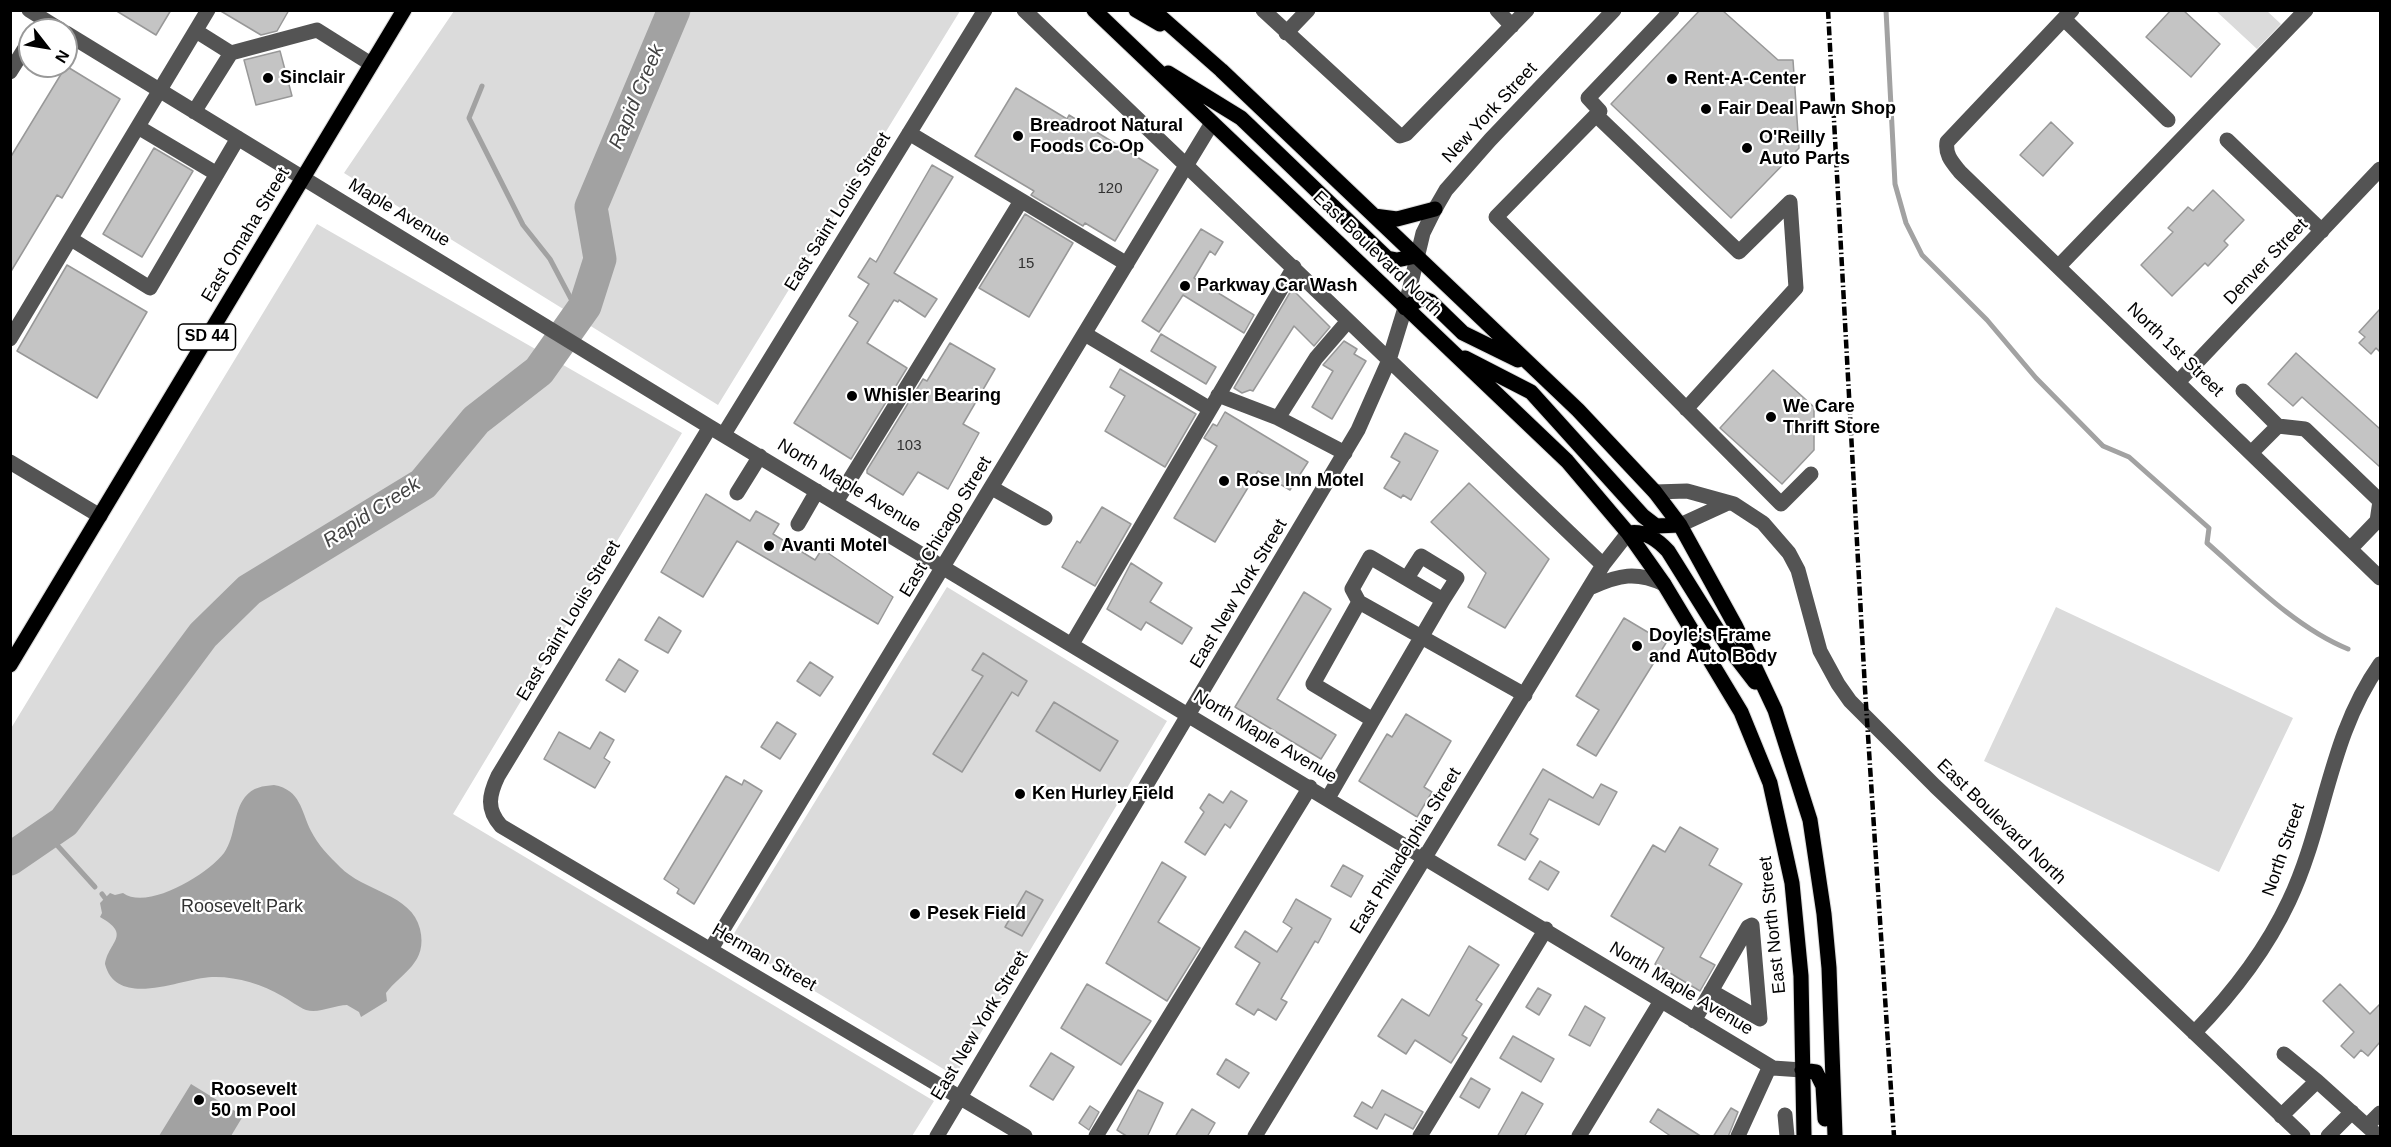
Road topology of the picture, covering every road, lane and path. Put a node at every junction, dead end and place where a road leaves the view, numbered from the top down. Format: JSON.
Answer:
{"nodes":[{"id":1,"x":208,"y":10,"type":"edge"},
{"id":2,"x":404,"y":10,"type":"edge"},
{"id":3,"x":985,"y":10,"type":"edge"},
{"id":4,"x":1024,"y":10,"type":"edge"},
{"id":5,"x":1094,"y":10,"type":"edge"},
{"id":6,"x":1136,"y":10,"type":"edge"},
{"id":7,"x":1153,"y":10,"type":"edge"},
{"id":8,"x":1263,"y":10,"type":"edge"},
{"id":9,"x":1308,"y":10,"type":"edge"},
{"id":10,"x":1497,"y":10,"type":"edge"},
{"id":11,"x":1527,"y":10,"type":"edge"},
{"id":12,"x":1614,"y":10,"type":"edge"},
{"id":13,"x":1672,"y":10,"type":"edge"},
{"id":14,"x":2306,"y":10,"type":"edge"},
{"id":15,"x":2068,"y":15,"type":"edge"},
{"id":16,"x":1512,"y":26,"type":"junction"},
{"id":17,"x":196,"y":31,"type":"junction"},
{"id":18,"x":1286,"y":33,"type":"junction"},
{"id":19,"x":1183,"y":37,"type":"junction"},
{"id":20,"x":78,"y":40,"type":"edge"},
{"id":21,"x":231,"y":53,"type":"junction"},
{"id":22,"x":1141,"y":56,"type":"junction"},
{"id":23,"x":18,"y":59,"type":"edge"},
{"id":24,"x":371,"y":64,"type":"junction"},
{"id":25,"x":10,"y":72,"type":"edge"},
{"id":26,"x":160,"y":90,"type":"junction"},
{"id":27,"x":194,"y":112,"type":"junction"},
{"id":28,"x":1596,"y":115,"type":"junction"},
{"id":29,"x":2168,"y":120,"type":"dead end"},
{"id":30,"x":1212,"y":123,"type":"junction"},
{"id":31,"x":138,"y":127,"type":"junction"},
{"id":32,"x":909,"y":133,"type":"junction"},
{"id":33,"x":238,"y":138,"type":"junction"},
{"id":34,"x":2227,"y":140,"type":"dead end"},
{"id":35,"x":1185,"y":166,"type":"junction"},
{"id":36,"x":2380,"y":169,"type":"edge"},
{"id":37,"x":217,"y":174,"type":"junction"},
{"id":38,"x":303,"y":177,"type":"junction"},
{"id":39,"x":1022,"y":201,"type":"junction"},
{"id":40,"x":1435,"y":208,"type":"junction"},
{"id":41,"x":1374,"y":216,"type":"junction"},
{"id":42,"x":2322,"y":231,"type":"junction"},
{"id":43,"x":71,"y":239,"type":"junction"},
{"id":44,"x":1416,"y":256,"type":"junction"},
{"id":45,"x":1127,"y":264,"type":"junction"},
{"id":46,"x":2059,"y":266,"type":"junction"},
{"id":47,"x":1293,"y":267,"type":"junction"},
{"id":48,"x":1405,"y":308,"type":"junction"},
{"id":49,"x":1348,"y":321,"type":"junction"},
{"id":50,"x":1085,"y":334,"type":"junction"},
{"id":51,"x":10,"y":339,"type":"edge"},
{"id":52,"x":1449,"y":350,"type":"junction"},
{"id":53,"x":1389,"y":360,"type":"junction"},
{"id":54,"x":1532,"y":367,"type":"junction"},
{"id":55,"x":2179,"y":381,"type":"junction"},
{"id":56,"x":2243,"y":391,"type":"dead end"},
{"id":57,"x":1214,"y":402,"type":"junction"},
{"id":58,"x":1686,"y":409,"type":"junction"},
{"id":59,"x":1278,"y":418,"type":"junction"},
{"id":60,"x":2278,"y":426,"type":"junction"},
{"id":61,"x":717,"y":430,"type":"junction"},
{"id":62,"x":2252,"y":452,"type":"junction"},
{"id":63,"x":1345,"y":453,"type":"junction"},
{"id":64,"x":760,"y":456,"type":"junction"},
{"id":65,"x":10,"y":462,"type":"edge"},
{"id":66,"x":1811,"y":474,"type":"dead end"},
{"id":67,"x":993,"y":488,"type":"junction"},
{"id":68,"x":818,"y":490,"type":"junction"},
{"id":69,"x":1655,"y":492,"type":"junction"},
{"id":70,"x":737,"y":494,"type":"dead end"},
{"id":71,"x":836,"y":502,"type":"junction"},
{"id":72,"x":1728,"y":503,"type":"junction"},
{"id":73,"x":100,"y":516,"type":"junction"},
{"id":74,"x":1045,"y":518,"type":"dead end"},
{"id":75,"x":2379,"y":522,"type":"edge"},
{"id":76,"x":798,"y":524,"type":"dead end"},
{"id":77,"x":1680,"y":525,"type":"junction"},
{"id":78,"x":1628,"y":533,"type":"junction"},
{"id":79,"x":2351,"y":548,"type":"junction"},
{"id":80,"x":1602,"y":565,"type":"junction"},
{"id":81,"x":945,"y":567,"type":"junction"},
{"id":82,"x":1407,"y":578,"type":"junction"},
{"id":83,"x":2380,"y":578,"type":"edge"},
{"id":84,"x":1664,"y":584,"type":"junction"},
{"id":85,"x":1592,"y":587,"type":"junction"},
{"id":86,"x":1443,"y":600,"type":"junction"},
{"id":87,"x":1359,"y":602,"type":"junction"},
{"id":88,"x":1422,"y":639,"type":"junction"},
{"id":89,"x":1072,"y":644,"type":"junction"},
{"id":90,"x":2380,"y":664,"type":"edge"},
{"id":91,"x":10,"y":665,"type":"edge"},
{"id":92,"x":1525,"y":695,"type":"junction"},
{"id":93,"x":1775,"y":710,"type":"junction"},
{"id":94,"x":1190,"y":715,"type":"junction"},
{"id":95,"x":1373,"y":720,"type":"junction"},
{"id":96,"x":1310,"y":787,"type":"junction"},
{"id":97,"x":1328,"y":798,"type":"junction"},
{"id":98,"x":490,"y":808,"type":"joint"},
{"id":99,"x":1425,"y":856,"type":"junction"},
{"id":100,"x":1546,"y":929,"type":"junction"},
{"id":101,"x":711,"y":949,"type":"junction"},
{"id":102,"x":1711,"y":991,"type":"junction"},
{"id":103,"x":1661,"y":1001,"type":"junction"},
{"id":104,"x":1694,"y":1021,"type":"junction"},
{"id":105,"x":2194,"y":1033,"type":"junction"},
{"id":106,"x":2284,"y":1054,"type":"dead end"},
{"id":107,"x":1770,"y":1066,"type":"junction"},
{"id":108,"x":1802,"y":1070,"type":"junction"},
{"id":109,"x":2317,"y":1081,"type":"junction"},
{"id":110,"x":961,"y":1097,"type":"junction"},
{"id":111,"x":2352,"y":1112,"type":"junction"},
{"id":112,"x":2380,"y":1113,"type":"edge"},
{"id":113,"x":1785,"y":1115,"type":"dead end"},
{"id":114,"x":2281,"y":1116,"type":"junction"},
{"id":115,"x":2373,"y":1131,"type":"edge"},
{"id":116,"x":937,"y":1137,"type":"edge"},
{"id":117,"x":1025,"y":1137,"type":"edge"},
{"id":118,"x":1096,"y":1137,"type":"edge"},
{"id":119,"x":1255,"y":1137,"type":"edge"},
{"id":120,"x":1420,"y":1137,"type":"edge"},
{"id":121,"x":1579,"y":1137,"type":"edge"},
{"id":122,"x":1738,"y":1137,"type":"edge"},
{"id":123,"x":1786,"y":1137,"type":"edge"},
{"id":124,"x":1804,"y":1137,"type":"edge"},
{"id":125,"x":1827,"y":1137,"type":"edge"},
{"id":126,"x":1834,"y":1137,"type":"edge"},
{"id":127,"x":2303,"y":1137,"type":"edge"},
{"id":128,"x":2328,"y":1137,"type":"edge"}],
"edges":[{"from":1,"to":17,"type":"street"},
{"from":2,"to":24,"type":"main road","name":"East Omaha Street","number":"SD 44"},
{"from":3,"to":32,"type":"street","name":"East Saint Louis Street"},
{"from":4,"to":35,"type":"street"},
{"from":5,"to":22,"type":"main road","name":"East Boulevard North"},
{"from":6,"to":19,"type":"main road"},
{"from":7,"to":19,"type":"main road","name":"East Boulevard North"},
{"from":8,"to":18,"type":"street"},
{"from":9,"to":18,"type":"street"},
{"from":10,"to":16,"type":"street"},
{"from":11,"to":16,"type":"street"},
{"from":12,"to":40,"type":"street","name":"New York Street"},
{"from":13,"to":28,"type":"street"},
{"from":14,"to":46,"type":"street"},
{"from":15,"to":29,"type":"street"},
{"from":15,"to":46,"type":"street","name":"North 1st Street"},
{"from":16,"to":18,"type":"street"},
{"from":17,"to":21,"type":"street"},
{"from":17,"to":26,"type":"street"},
{"from":19,"to":41,"type":"main road","name":"East Boulevard North"},
{"from":20,"to":26,"type":"street","name":"Maple Avenue"},
{"from":21,"to":24,"type":"street"},
{"from":21,"to":27,"type":"street"},
{"from":22,"to":30,"type":"main road","name":"East Boulevard North"},
{"from":22,"to":44,"type":"main road"},
{"from":23,"to":25,"type":"street"},
{"from":24,"to":38,"type":"main road","name":"East Omaha Street","number":"SD 44"},
{"from":26,"to":27,"type":"street","name":"Maple Avenue"},
{"from":26,"to":31,"type":"street"},
{"from":27,"to":33,"type":"street","name":"Maple Avenue"},
{"from":28,"to":58,"type":"street"},
{"from":28,"to":58,"type":"street"},
{"from":30,"to":35,"type":"street","name":"East Chicago Street"},
{"from":30,"to":48,"type":"main road","name":"East Boulevard North"},
{"from":31,"to":37,"type":"street"},
{"from":31,"to":43,"type":"street"},
{"from":32,"to":39,"type":"street"},
{"from":32,"to":61,"type":"street","name":"East Saint Louis Street"},
{"from":33,"to":37,"type":"street"},
{"from":33,"to":38,"type":"street","name":"Maple Avenue"},
{"from":34,"to":42,"type":"street"},
{"from":35,"to":45,"type":"street","name":"East Chicago Street"},
{"from":35,"to":47,"type":"street"},
{"from":36,"to":42,"type":"street","name":"Denver Street"},
{"from":37,"to":43,"type":"street"},
{"from":38,"to":61,"type":"street","name":"Maple Avenue"},
{"from":38,"to":73,"type":"main road","name":"East Omaha Street","number":"SD 44"},
{"from":39,"to":45,"type":"street"},
{"from":39,"to":71,"type":"street"},
{"from":40,"to":41,"type":"main road"},
{"from":40,"to":44,"type":"street","name":"New York Street"},
{"from":41,"to":44,"type":"main road","name":"East Boulevard North"},
{"from":42,"to":55,"type":"street","name":"Denver Street"},
{"from":43,"to":51,"type":"street"},
{"from":44,"to":48,"type":"street","name":"New York Street"},
{"from":44,"to":54,"type":"main road","name":"East Boulevard North"},
{"from":45,"to":50,"type":"street","name":"East Chicago Street"},
{"from":46,"to":55,"type":"street","name":"North 1st Street"},
{"from":47,"to":49,"type":"street"},
{"from":47,"to":57,"type":"street"},
{"from":48,"to":52,"type":"main road","name":"East Boulevard North"},
{"from":48,"to":53,"type":"street","name":"East New York Street"},
{"from":48,"to":54,"type":"main road"},
{"from":49,"to":53,"type":"street"},
{"from":49,"to":59,"type":"street"},
{"from":50,"to":57,"type":"street"},
{"from":50,"to":67,"type":"street","name":"East Chicago Street"},
{"from":52,"to":77,"type":"main road"},
{"from":52,"to":78,"type":"main road","name":"East Boulevard North"},
{"from":53,"to":63,"type":"street","name":"East New York Street"},
{"from":53,"to":80,"type":"street"},
{"from":54,"to":69,"type":"main road","name":"East Boulevard North"},
{"from":55,"to":62,"type":"street","name":"North 1st Street"},
{"from":56,"to":60,"type":"street"},
{"from":57,"to":59,"type":"street"},
{"from":57,"to":89,"type":"street"},
{"from":58,"to":66,"type":"street"},
{"from":59,"to":63,"type":"street"},
{"from":60,"to":62,"type":"street"},
{"from":60,"to":75,"type":"street"},
{"from":61,"to":64,"type":"street","name":"North Maple Avenue"},
{"from":61,"to":98,"type":"street","name":"East Saint Louis Street"},
{"from":62,"to":79,"type":"street","name":"North 1st Street"},
{"from":63,"to":94,"type":"street","name":"East New York Street"},
{"from":64,"to":68,"type":"street","name":"North Maple Avenue"},
{"from":64,"to":70,"type":"street"},
{"from":65,"to":73,"type":"street"},
{"from":67,"to":74,"type":"street"},
{"from":67,"to":81,"type":"street","name":"East Chicago Street"},
{"from":68,"to":71,"type":"street","name":"North Maple Avenue"},
{"from":68,"to":76,"type":"street"},
{"from":69,"to":72,"type":"street","name":"East Boulevard North"},
{"from":69,"to":77,"type":"main road","name":"East Boulevard North"},
{"from":71,"to":81,"type":"street","name":"North Maple Avenue"},
{"from":72,"to":77,"type":"street"},
{"from":72,"to":105,"type":"street","name":"East Boulevard North"},
{"from":73,"to":91,"type":"main road","name":"East Omaha Street","number":"SD 44"},
{"from":75,"to":79,"type":"street"},
{"from":77,"to":93,"type":"main road"},
{"from":78,"to":80,"type":"street","name":"East Philadelphia Street"},
{"from":78,"to":84,"type":"main road","name":"East North Street"},
{"from":78,"to":93,"type":"main road"},
{"from":79,"to":83,"type":"street","name":"North 1st Street"},
{"from":80,"to":85,"type":"street","name":"East Philadelphia Street"},
{"from":81,"to":89,"type":"street","name":"North Maple Avenue"},
{"from":81,"to":101,"type":"street","name":"East Chicago Street"},
{"from":82,"to":86,"type":"street"},
{"from":82,"to":86,"type":"street"},
{"from":82,"to":87,"type":"street"},
{"from":84,"to":85,"type":"street"},
{"from":84,"to":108,"type":"main road","name":"East North Street"},
{"from":85,"to":92,"type":"street","name":"East Philadelphia Street"},
{"from":86,"to":88,"type":"street"},
{"from":87,"to":88,"type":"street"},
{"from":87,"to":95,"type":"street"},
{"from":88,"to":92,"type":"street"},
{"from":88,"to":95,"type":"street"},
{"from":89,"to":94,"type":"street","name":"North Maple Avenue"},
{"from":90,"to":105,"type":"street","name":"North Street"},
{"from":92,"to":99,"type":"street","name":"East Philadelphia Street"},
{"from":93,"to":126,"type":"main road"},
{"from":94,"to":96,"type":"street","name":"North Maple Avenue"},
{"from":94,"to":110,"type":"street","name":"East New York Street"},
{"from":95,"to":97,"type":"street"},
{"from":96,"to":97,"type":"street","name":"North Maple Avenue"},
{"from":96,"to":118,"type":"street"},
{"from":97,"to":99,"type":"street","name":"North Maple Avenue"},
{"from":98,"to":101,"type":"street","name":"Herman Street"},
{"from":99,"to":100,"type":"street","name":"North Maple Avenue"},
{"from":99,"to":119,"type":"street","name":"East Philadelphia Street"},
{"from":100,"to":103,"type":"street","name":"North Maple Avenue"},
{"from":100,"to":120,"type":"street"},
{"from":101,"to":110,"type":"street","name":"Herman Street"},
{"from":102,"to":102,"type":"street"},
{"from":102,"to":104,"type":"street"},
{"from":103,"to":104,"type":"street","name":"North Maple Avenue"},
{"from":103,"to":121,"type":"street"},
{"from":104,"to":107,"type":"street","name":"North Maple Avenue"},
{"from":105,"to":114,"type":"street","name":"East Boulevard North"},
{"from":106,"to":109,"type":"street"},
{"from":107,"to":108,"type":"street","name":"North Maple Avenue"},
{"from":107,"to":122,"type":"street"},
{"from":108,"to":124,"type":"main road","name":"East North Street"},
{"from":108,"to":125,"type":"main road"},
{"from":109,"to":111,"type":"street"},
{"from":109,"to":114,"type":"street"},
{"from":110,"to":116,"type":"street","name":"East New York Street"},
{"from":110,"to":117,"type":"street","name":"Herman Street"},
{"from":111,"to":115,"type":"street"},
{"from":111,"to":128,"type":"street"},
{"from":112,"to":115,"type":"street"},
{"from":113,"to":123,"type":"street"},
{"from":114,"to":127,"type":"street","name":"East Boulevard North"}]}
